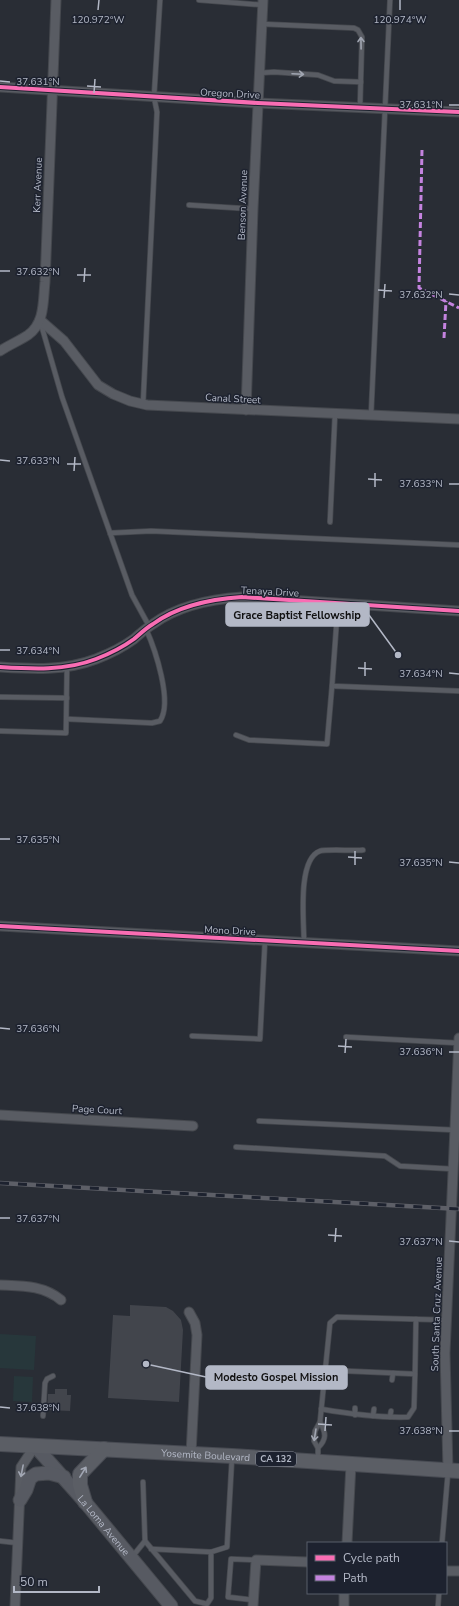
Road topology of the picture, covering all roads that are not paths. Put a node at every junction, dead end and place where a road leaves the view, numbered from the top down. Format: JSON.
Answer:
{"nodes":[{"id":1,"x":56,"y":0,"type":"edge"},
{"id":2,"x":160,"y":0,"type":"edge"},
{"id":3,"x":199,"y":0,"type":"edge"},
{"id":4,"x":390,"y":0,"type":"edge"},
{"id":5,"x":263,"y":3,"type":"edge"},
{"id":6,"x":262,"y":24,"type":"junction"},
{"id":7,"x":259,"y":73,"type":"junction"},
{"id":8,"x":361,"y":82,"type":"junction"},
{"id":9,"x":0,"y":87,"type":"edge"},
{"id":10,"x":52,"y":90,"type":"junction"},
{"id":11,"x":154,"y":96,"type":"junction"},
{"id":12,"x":258,"y":103,"type":"junction"},
{"id":13,"x":360,"y":108,"type":"junction"},
{"id":14,"x":385,"y":108,"type":"junction"},
{"id":15,"x":459,"y":112,"type":"edge"},
{"id":16,"x":189,"y":205,"type":"dead end"},
{"id":17,"x":253,"y":209,"type":"junction"},
{"id":18,"x":40,"y":320,"type":"junction"},
{"id":19,"x":0,"y":351,"type":"edge"},
{"id":20,"x":143,"y":404,"type":"junction"},
{"id":21,"x":246,"y":410,"type":"junction"},
{"id":22,"x":335,"y":414,"type":"junction"},
{"id":23,"x":372,"y":416,"type":"junction"},
{"id":24,"x":459,"y":419,"type":"edge"},
{"id":25,"x":330,"y":522,"type":"dead end"},
{"id":26,"x":110,"y":534,"type":"junction"},
{"id":27,"x":459,"y":544,"type":"edge"},
{"id":28,"x":338,"y":603,"type":"junction"},
{"id":29,"x":459,"y":611,"type":"edge"},
{"id":30,"x":148,"y":628,"type":"junction"},
{"id":31,"x":67,"y":666,"type":"junction"},
{"id":32,"x":0,"y":667,"type":"edge"},
{"id":33,"x":332,"y":686,"type":"junction"},
{"id":34,"x":459,"y":691,"type":"edge"},
{"id":35,"x":0,"y":697,"type":"edge"},
{"id":36,"x":67,"y":698,"type":"junction"},
{"id":37,"x":67,"y":719,"type":"junction"},
{"id":38,"x":0,"y":732,"type":"edge"},
{"id":39,"x":236,"y":735,"type":"dead end"},
{"id":40,"x":364,"y":850,"type":"dead end"},
{"id":41,"x":0,"y":926,"type":"edge"},
{"id":42,"x":265,"y":940,"type":"junction"},
{"id":43,"x":304,"y":942,"type":"junction"},
{"id":44,"x":459,"y":950,"type":"edge"},
{"id":45,"x":192,"y":1036,"type":"dead end"},
{"id":46,"x":346,"y":1037,"type":"dead end"},
{"id":47,"x":459,"y":1040,"type":"edge"},
{"id":48,"x":0,"y":1115,"type":"edge"},
{"id":49,"x":259,"y":1121,"type":"dead end"},
{"id":50,"x":193,"y":1126,"type":"dead end"},
{"id":51,"x":454,"y":1130,"type":"junction"},
{"id":52,"x":236,"y":1147,"type":"dead end"},
{"id":53,"x":453,"y":1169,"type":"junction"},
{"id":54,"x":0,"y":1285,"type":"edge"},
{"id":55,"x":61,"y":1300,"type":"dead end"},
{"id":56,"x":189,"y":1312,"type":"dead end"},
{"id":57,"x":416,"y":1319,"type":"junction"},
{"id":58,"x":446,"y":1320,"type":"junction"},
{"id":59,"x":324,"y":1370,"type":"junction"},
{"id":60,"x":376,"y":1372,"type":"junction"},
{"id":61,"x":393,"y":1373,"type":"junction"},
{"id":62,"x":415,"y":1374,"type":"junction"},
{"id":63,"x":53,"y":1376,"type":"dead end"},
{"id":64,"x":376,"y":1379,"type":"dead end"},
{"id":65,"x":392,"y":1380,"type":"dead end"},
{"id":66,"x":356,"y":1408,"type":"dead end"},
{"id":67,"x":374,"y":1409,"type":"dead end"},
{"id":68,"x":321,"y":1410,"type":"junction"},
{"id":69,"x":391,"y":1411,"type":"dead end"},
{"id":70,"x":355,"y":1415,"type":"junction"},
{"id":71,"x":43,"y":1416,"type":"dead end"},
{"id":72,"x":373,"y":1416,"type":"junction"},
{"id":73,"x":390,"y":1418,"type":"junction"},
{"id":74,"x":320,"y":1422,"type":"junction"},
{"id":75,"x":0,"y":1444,"type":"edge"},
{"id":76,"x":35,"y":1446,"type":"junction"},
{"id":77,"x":104,"y":1449,"type":"junction"},
{"id":78,"x":191,"y":1454,"type":"junction"},
{"id":79,"x":318,"y":1455,"type":"junction"},
{"id":80,"x":232,"y":1456,"type":"junction"},
{"id":81,"x":351,"y":1464,"type":"junction"},
{"id":82,"x":454,"y":1470,"type":"edge"},
{"id":83,"x":64,"y":1477,"type":"junction"},
{"id":84,"x":143,"y":1482,"type":"dead end"},
{"id":85,"x":20,"y":1500,"type":"junction"},
{"id":86,"x":85,"y":1502,"type":"junction"},
{"id":87,"x":0,"y":1541,"type":"edge"},
{"id":88,"x":145,"y":1541,"type":"junction"},
{"id":89,"x":347,"y":1542,"type":"edge"},
{"id":90,"x":442,"y":1542,"type":"edge"},
{"id":91,"x":18,"y":1543,"type":"junction"},
{"id":92,"x":151,"y":1549,"type":"junction"},
{"id":93,"x":211,"y":1552,"type":"junction"},
{"id":94,"x":132,"y":1557,"type":"junction"},
{"id":95,"x":256,"y":1560,"type":"junction"},
{"id":96,"x":307,"y":1562,"type":"edge"},
{"id":97,"x":447,"y":1570,"type":"edge"},
{"id":98,"x":459,"y":1571,"type":"edge"},
{"id":99,"x":344,"y":1594,"type":"edge"},
{"id":100,"x":439,"y":1594,"type":"edge"},
{"id":101,"x":253,"y":1603,"type":"edge"},
{"id":102,"x":15,"y":1606,"type":"edge"},
{"id":103,"x":171,"y":1606,"type":"edge"},
{"id":104,"x":344,"y":1606,"type":"edge"},
{"id":105,"x":438,"y":1606,"type":"edge"}],
"edges":[{"from":1,"to":10,"type":"street","name":"Kerr Avenue"},
{"from":2,"to":11,"type":"lane"},
{"from":3,"to":5,"type":"lane"},
{"from":4,"to":14,"type":"lane"},
{"from":5,"to":6,"type":"street","name":"Benson Avenue"},
{"from":6,"to":7,"type":"street","name":"Benson Avenue"},
{"from":8,"to":6,"type":"lane","one_way":true},
{"from":7,"to":8,"type":"lane","one_way":true},
{"from":7,"to":12,"type":"street","name":"Benson Avenue"},
{"from":8,"to":13,"type":"lane"},
{"from":9,"to":10,"type":"street","name":"Oregon Drive"},
{"from":10,"to":11,"type":"street","name":"Oregon Drive"},
{"from":10,"to":18,"type":"street","name":"Kerr Avenue"},
{"from":11,"to":12,"type":"street","name":"Oregon Drive"},
{"from":11,"to":20,"type":"lane"},
{"from":12,"to":13,"type":"street","name":"Oregon Drive"},
{"from":12,"to":17,"type":"street","name":"Benson Avenue"},
{"from":13,"to":14,"type":"street","name":"Oregon Drive"},
{"from":14,"to":15,"type":"street","name":"Oregon Drive"},
{"from":14,"to":23,"type":"lane"},
{"from":16,"to":17,"type":"lane"},
{"from":17,"to":21,"type":"street","name":"Benson Avenue"},
{"from":18,"to":19,"type":"street"},
{"from":18,"to":20,"type":"street","name":"Canal Street"},
{"from":18,"to":26,"type":"lane"},
{"from":20,"to":21,"type":"street","name":"Canal Street"},
{"from":21,"to":22,"type":"street","name":"Canal Street"},
{"from":22,"to":23,"type":"street","name":"Canal Street"},
{"from":22,"to":25,"type":"lane"},
{"from":23,"to":24,"type":"street","name":"Canal Street"},
{"from":26,"to":27,"type":"lane"},
{"from":26,"to":30,"type":"lane"},
{"from":28,"to":29,"type":"street","name":"Tenaya Drive"},
{"from":28,"to":30,"type":"street","name":"Tenaya Drive"},
{"from":28,"to":33,"type":"lane"},
{"from":30,"to":31,"type":"street","name":"Tenaya Drive"},
{"from":30,"to":37,"type":"lane"},
{"from":31,"to":32,"type":"street","name":"Tenaya Drive"},
{"from":31,"to":36,"type":"lane"},
{"from":33,"to":34,"type":"lane"},
{"from":33,"to":39,"type":"lane"},
{"from":35,"to":36,"type":"lane"},
{"from":36,"to":37,"type":"lane"},
{"from":37,"to":38,"type":"lane"},
{"from":40,"to":43,"type":"lane"},
{"from":41,"to":42,"type":"street","name":"Mono Drive"},
{"from":42,"to":43,"type":"street","name":"Mono Drive"},
{"from":42,"to":45,"type":"lane"},
{"from":43,"to":44,"type":"street","name":"Mono Drive"},
{"from":46,"to":47,"type":"lane"},
{"from":47,"to":51,"type":"street","name":"South Santa Cruz Avenue"},
{"from":48,"to":50,"type":"street","name":"Page Court"},
{"from":49,"to":51,"type":"lane"},
{"from":51,"to":53,"type":"street","name":"South Santa Cruz Avenue"},
{"from":52,"to":53,"type":"lane"},
{"from":53,"to":58,"type":"street","name":"South Santa Cruz Avenue"},
{"from":54,"to":55,"type":"street"},
{"from":56,"to":78,"type":"street"},
{"from":57,"to":58,"type":"lane"},
{"from":57,"to":59,"type":"lane"},
{"from":57,"to":62,"type":"lane"},
{"from":58,"to":82,"type":"street","name":"South Santa Cruz Avenue"},
{"from":59,"to":60,"type":"lane"},
{"from":59,"to":68,"type":"lane"},
{"from":60,"to":61,"type":"lane"},
{"from":60,"to":64,"type":"lane"},
{"from":61,"to":62,"type":"lane"},
{"from":61,"to":65,"type":"lane"},
{"from":62,"to":73,"type":"lane"},
{"from":63,"to":71,"type":"lane"},
{"from":66,"to":70,"type":"lane"},
{"from":67,"to":72,"type":"lane"},
{"from":68,"to":70,"type":"lane"},
{"from":68,"to":74,"type":"lane"},
{"from":69,"to":73,"type":"lane"},
{"from":70,"to":72,"type":"lane"},
{"from":72,"to":73,"type":"lane"},
{"from":74,"to":79,"type":"lane","one_way":true},
{"from":74,"to":79,"type":"lane"},
{"from":75,"to":76,"type":"main road","name":"Yosemite Boulevard","number":"CA 132"},
{"from":76,"to":77,"type":"main road","name":"Yosemite Boulevard","number":"CA 132"},
{"from":76,"to":83,"type":"main road","name":"La Loma Avenue"},
{"from":76,"to":85,"type":"street","one_way":true},
{"from":77,"to":78,"type":"main road","name":"Yosemite Boulevard","number":"CA 132"},
{"from":86,"to":77,"type":"main road","one_way":true},
{"from":78,"to":80,"type":"main road","name":"Yosemite Boulevard","number":"CA 132"},
{"from":79,"to":80,"type":"main road","name":"Yosemite Boulevard","number":"CA 132"},
{"from":79,"to":81,"type":"main road","name":"Yosemite Boulevard","number":"CA 132"},
{"from":80,"to":93,"type":"lane"},
{"from":81,"to":82,"type":"main road","name":"Yosemite Boulevard","number":"CA 132"},
{"from":81,"to":89,"type":"street"},
{"from":82,"to":90,"type":"lane"},
{"from":83,"to":85,"type":"main road"},
{"from":83,"to":86,"type":"main road","name":"La Loma Avenue"},
{"from":84,"to":88,"type":"lane"},
{"from":85,"to":91,"type":"street"},
{"from":86,"to":94,"type":"main road","name":"La Loma Avenue"},
{"from":87,"to":91,"type":"lane"},
{"from":88,"to":92,"type":"lane"},
{"from":88,"to":94,"type":"lane"},
{"from":91,"to":102,"type":"street"},
{"from":92,"to":93,"type":"lane"},
{"from":92,"to":93,"type":"lane"},
{"from":94,"to":103,"type":"main road","name":"La Loma Avenue"},
{"from":95,"to":96,"type":"street"},
{"from":95,"to":101,"type":"street"},
{"from":95,"to":101,"type":"lane"},
{"from":97,"to":98,"type":"street"},
{"from":99,"to":104,"type":"street"},
{"from":100,"to":105,"type":"lane"}]}
